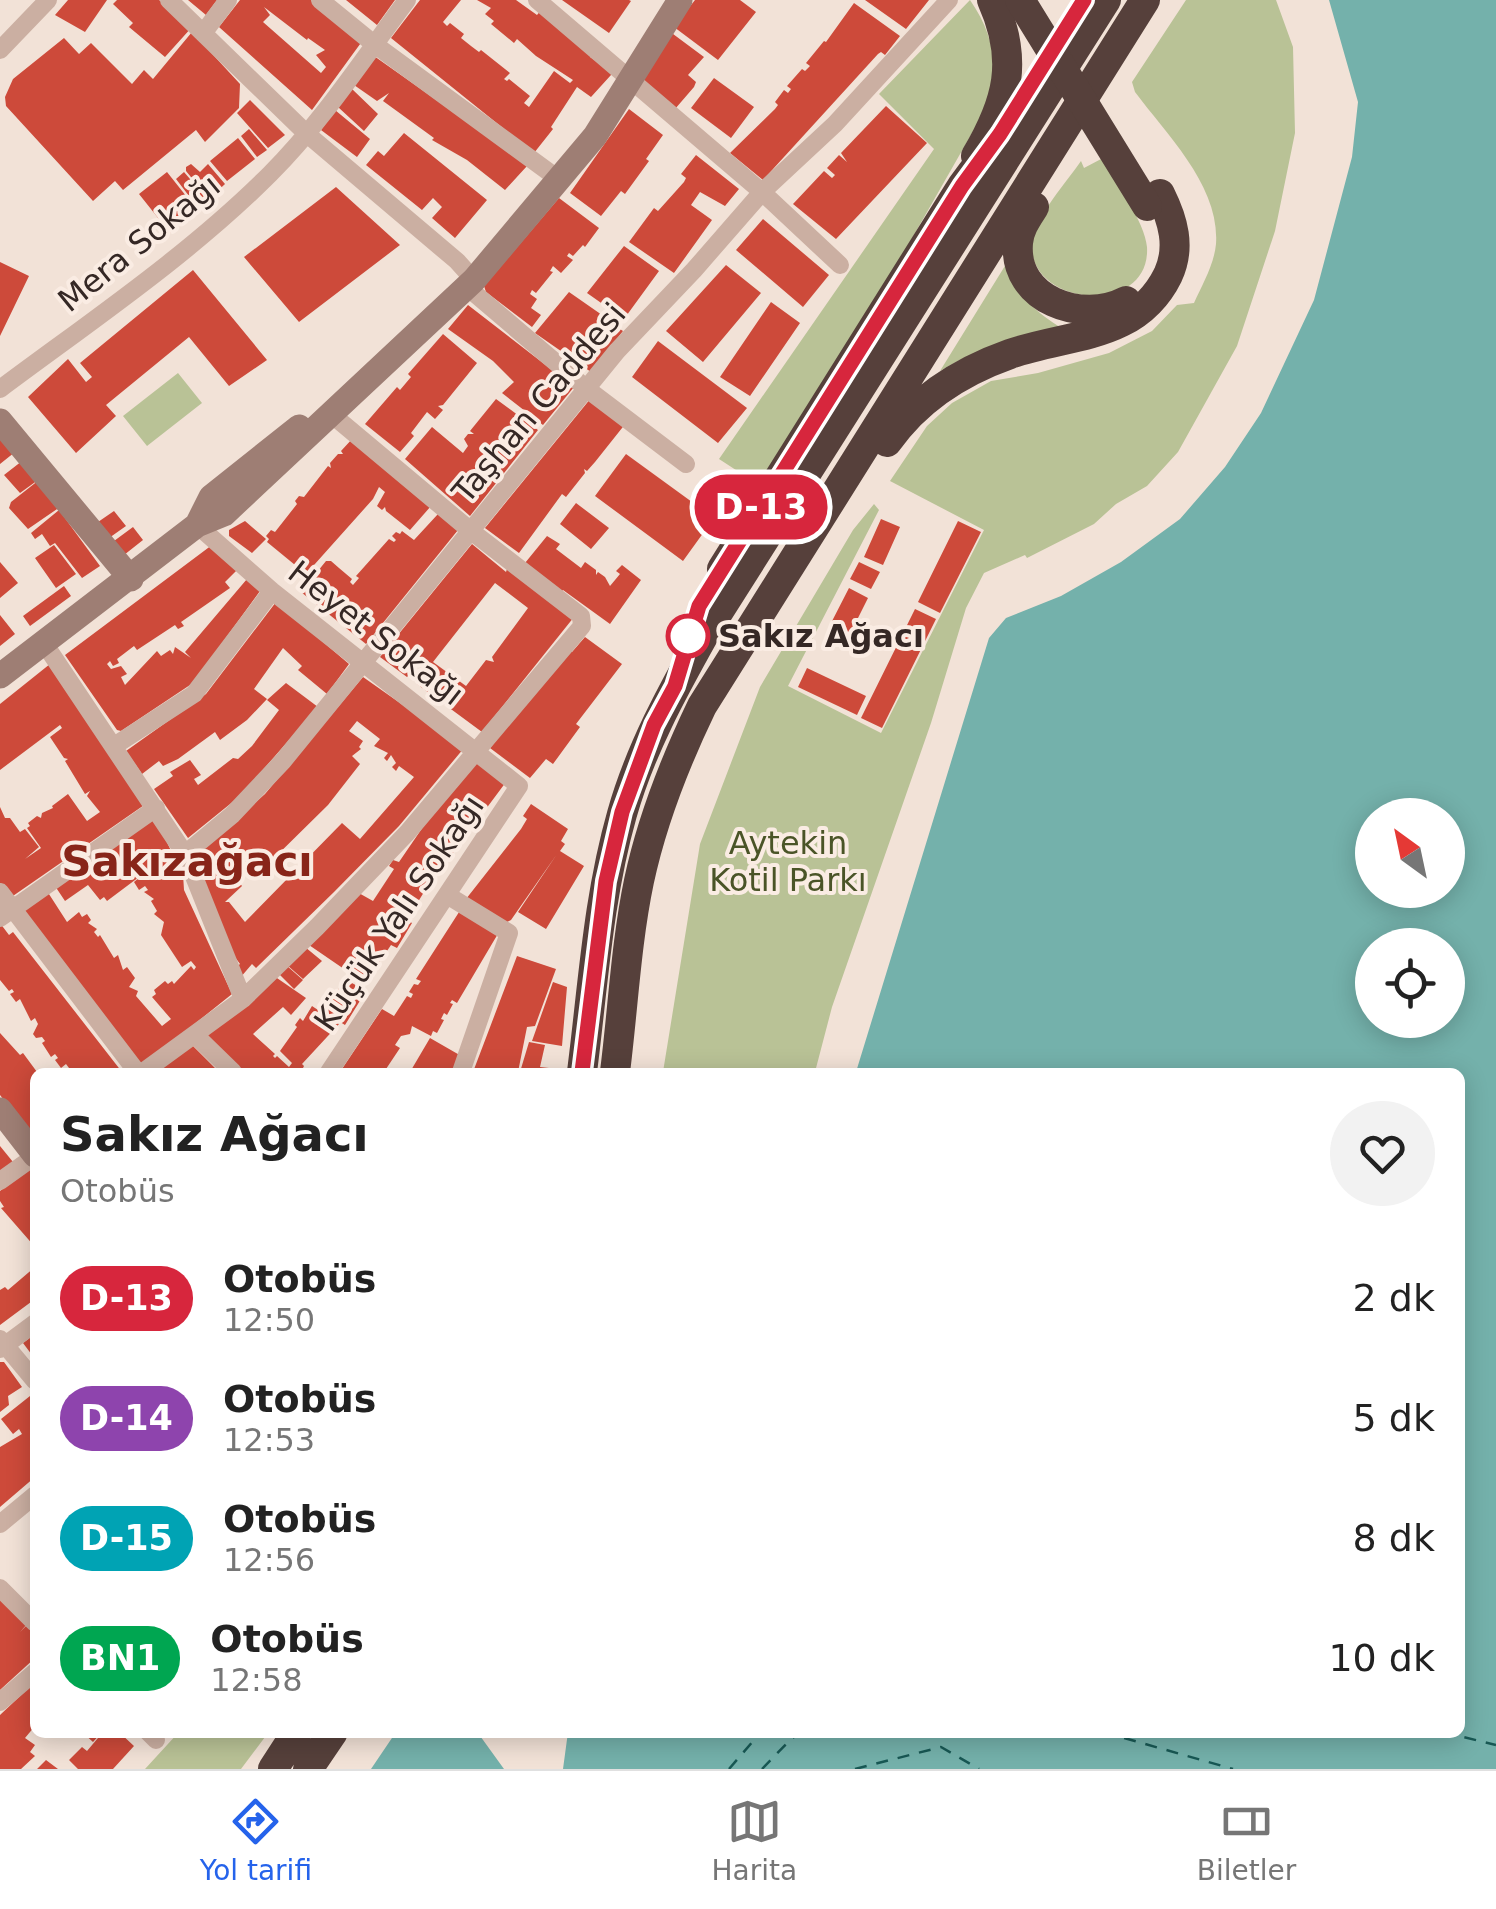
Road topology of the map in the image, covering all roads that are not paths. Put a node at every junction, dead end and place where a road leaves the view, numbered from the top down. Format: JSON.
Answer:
{"nodes":[{"id":1,"x":48,"y":0,"type":"edge"},
{"id":2,"x":169,"y":0,"type":"edge"},
{"id":3,"x":228,"y":0,"type":"edge"},
{"id":4,"x":320,"y":0,"type":"edge"},
{"id":5,"x":407,"y":0,"type":"edge"},
{"id":6,"x":536,"y":0,"type":"edge"},
{"id":7,"x":680,"y":0,"type":"edge"},
{"id":8,"x":949,"y":0,"type":"edge"},
{"id":9,"x":1038,"y":0,"type":"edge"},
{"id":10,"x":1084,"y":0,"type":"edge"},
{"id":11,"x":1106,"y":0,"type":"edge"},
{"id":12,"x":1144,"y":0,"type":"edge"},
{"id":13,"x":1002,"y":2,"type":"edge"},
{"id":14,"x":204,"y":32,"type":"junction"},
{"id":15,"x":374,"y":44,"type":"junction"},
{"id":16,"x":0,"y":50,"type":"edge"},
{"id":17,"x":630,"y":78,"type":"junction"},
{"id":18,"x":1070,"y":120,"type":"junction"},
{"id":19,"x":307,"y":134,"type":"junction"},
{"id":20,"x":557,"y":178,"type":"junction"},
{"id":21,"x":962,"y":186,"type":"junction"},
{"id":22,"x":762,"y":192,"type":"junction"},
{"id":23,"x":1154,"y":200,"type":"junction"},
{"id":24,"x":840,"y":264,"type":"dead end"},
{"id":25,"x":470,"y":284,"type":"junction"},
{"id":26,"x":0,"y":389,"type":"edge"},
{"id":27,"x":587,"y":389,"type":"junction"},
{"id":28,"x":330,"y":413,"type":"junction"},
{"id":29,"x":0,"y":421,"type":"edge"},
{"id":30,"x":686,"y":464,"type":"dead end"},
{"id":31,"x":197,"y":525,"type":"junction"},
{"id":32,"x":471,"y":531,"type":"junction"},
{"id":33,"x":131,"y":579,"type":"junction"},
{"id":34,"x":776,"y":586,"type":"junction"},
{"id":35,"x":272,"y":591,"type":"junction"},
{"id":36,"x":44,"y":643,"type":"junction"},
{"id":37,"x":363,"y":660,"type":"junction"},
{"id":38,"x":0,"y":676,"type":"edge"},
{"id":39,"x":675,"y":686,"type":"junction"},
{"id":40,"x":114,"y":746,"type":"junction"},
{"id":41,"x":476,"y":751,"type":"junction"},
{"id":42,"x":519,"y":786,"type":"joint"},
{"id":43,"x":156,"y":808,"type":"junction"},
{"id":44,"x":186,"y":854,"type":"junction"},
{"id":45,"x":0,"y":892,"type":"edge"},
{"id":46,"x":447,"y":895,"type":"junction"},
{"id":47,"x":6,"y":914,"type":"edge"},
{"id":48,"x":242,"y":999,"type":"junction"},
{"id":49,"x":196,"y":1035,"type":"junction"},
{"id":50,"x":137,"y":1068,"type":"edge"},
{"id":51,"x":146,"y":1068,"type":"edge"},
{"id":52,"x":229,"y":1068,"type":"edge"},
{"id":53,"x":332,"y":1068,"type":"edge"},
{"id":54,"x":463,"y":1068,"type":"edge"},
{"id":55,"x":583,"y":1068,"type":"edge"},
{"id":56,"x":615,"y":1068,"type":"edge"},
{"id":57,"x":0,"y":1110,"type":"edge"},
{"id":58,"x":30,"y":1149,"type":"edge"},
{"id":59,"x":30,"y":1160,"type":"edge"},
{"id":60,"x":0,"y":1181,"type":"edge"},
{"id":61,"x":30,"y":1327,"type":"edge"},
{"id":62,"x":2,"y":1344,"type":"edge"},
{"id":63,"x":30,"y":1375,"type":"edge"},
{"id":64,"x":30,"y":1499,"type":"edge"},
{"id":65,"x":0,"y":1524,"type":"edge"},
{"id":66,"x":0,"y":1588,"type":"edge"},
{"id":67,"x":30,"y":1618,"type":"edge"},
{"id":68,"x":30,"y":1676,"type":"edge"},
{"id":69,"x":0,"y":1702,"type":"edge"},
{"id":70,"x":293,"y":1738,"type":"edge"},
{"id":71,"x":329,"y":1738,"type":"edge"},
{"id":72,"x":273,"y":1769,"type":"edge"},
{"id":73,"x":308,"y":1769,"type":"edge"}],
"edges":[{"from":1,"to":16,"type":"street"},
{"from":2,"to":14,"type":"street"},
{"from":3,"to":14,"type":"street"},
{"from":4,"to":15,"type":"street"},
{"from":5,"to":15,"type":"street","name":"Mera Sokağı"},
{"from":6,"to":17,"type":"street"},
{"from":7,"to":17,"type":"main road"},
{"from":8,"to":22,"type":"street","name":"Taşhan Caddesi"},
{"from":9,"to":13,"type":"highway"},
{"from":9,"to":23,"type":"highway"},
{"from":10,"to":21,"type":"highway"},
{"from":11,"to":39,"type":"highway"},
{"from":12,"to":18,"type":"highway"},
{"from":13,"to":21,"type":"highway"},
{"from":13,"to":23,"type":"highway","bridge":true},
{"from":14,"to":19,"type":"street"},
{"from":15,"to":19,"type":"street","name":"Mera Sokağı"},
{"from":15,"to":20,"type":"street"},
{"from":17,"to":20,"type":"main road"},
{"from":17,"to":22,"type":"street"},
{"from":18,"to":23,"type":"highway"},
{"from":18,"to":34,"type":"highway"},
{"from":19,"to":25,"type":"street"},
{"from":19,"to":26,"type":"street","name":"Mera Sokağı"},
{"from":20,"to":25,"type":"main road"},
{"from":21,"to":39,"type":"highway"},
{"from":22,"to":24,"type":"street"},
{"from":22,"to":27,"type":"street","name":"Taşhan Caddesi"},
{"from":23,"to":34,"type":"highway"},
{"from":25,"to":27,"type":"street"},
{"from":25,"to":28,"type":"main road"},
{"from":27,"to":30,"type":"street"},
{"from":27,"to":32,"type":"street","name":"Taşhan Caddesi"},
{"from":28,"to":31,"type":"main road"},
{"from":28,"to":32,"type":"street"},
{"from":29,"to":33,"type":"main road"},
{"from":31,"to":33,"type":"main road"},
{"from":31,"to":35,"type":"street","name":"Heyet Sokağı"},
{"from":32,"to":37,"type":"street","name":"Taşhan Caddesi"},
{"from":32,"to":41,"type":"street"},
{"from":33,"to":36,"type":"main road"},
{"from":34,"to":56,"type":"highway"},
{"from":35,"to":37,"type":"street","name":"Heyet Sokağı"},
{"from":35,"to":40,"type":"street"},
{"from":36,"to":38,"type":"main road"},
{"from":36,"to":40,"type":"street"},
{"from":37,"to":41,"type":"street","name":"Heyet Sokağı"},
{"from":37,"to":44,"type":"street","name":"Taşhan Caddesi"},
{"from":39,"to":55,"type":"highway"},
{"from":40,"to":43,"type":"street"},
{"from":41,"to":42,"type":"street","name":"Heyet Sokağı"},
{"from":41,"to":48,"type":"street"},
{"from":42,"to":46,"type":"street","name":"Küçük Yalı Sokağı"},
{"from":43,"to":44,"type":"street"},
{"from":43,"to":47,"type":"street"},
{"from":44,"to":48,"type":"street"},
{"from":45,"to":47,"type":"street"},
{"from":46,"to":53,"type":"street","name":"Küçük Yalı Sokağı"},
{"from":46,"to":54,"type":"street"},
{"from":47,"to":50,"type":"street"},
{"from":48,"to":49,"type":"street"},
{"from":49,"to":51,"type":"street"},
{"from":49,"to":52,"type":"street"},
{"from":57,"to":58,"type":"main road"},
{"from":59,"to":60,"type":"street"},
{"from":61,"to":62,"type":"street"},
{"from":62,"to":63,"type":"street"},
{"from":64,"to":65,"type":"street"},
{"from":66,"to":67,"type":"street"},
{"from":68,"to":69,"type":"street"},
{"from":70,"to":72,"type":"highway"},
{"from":71,"to":73,"type":"highway"}]}
